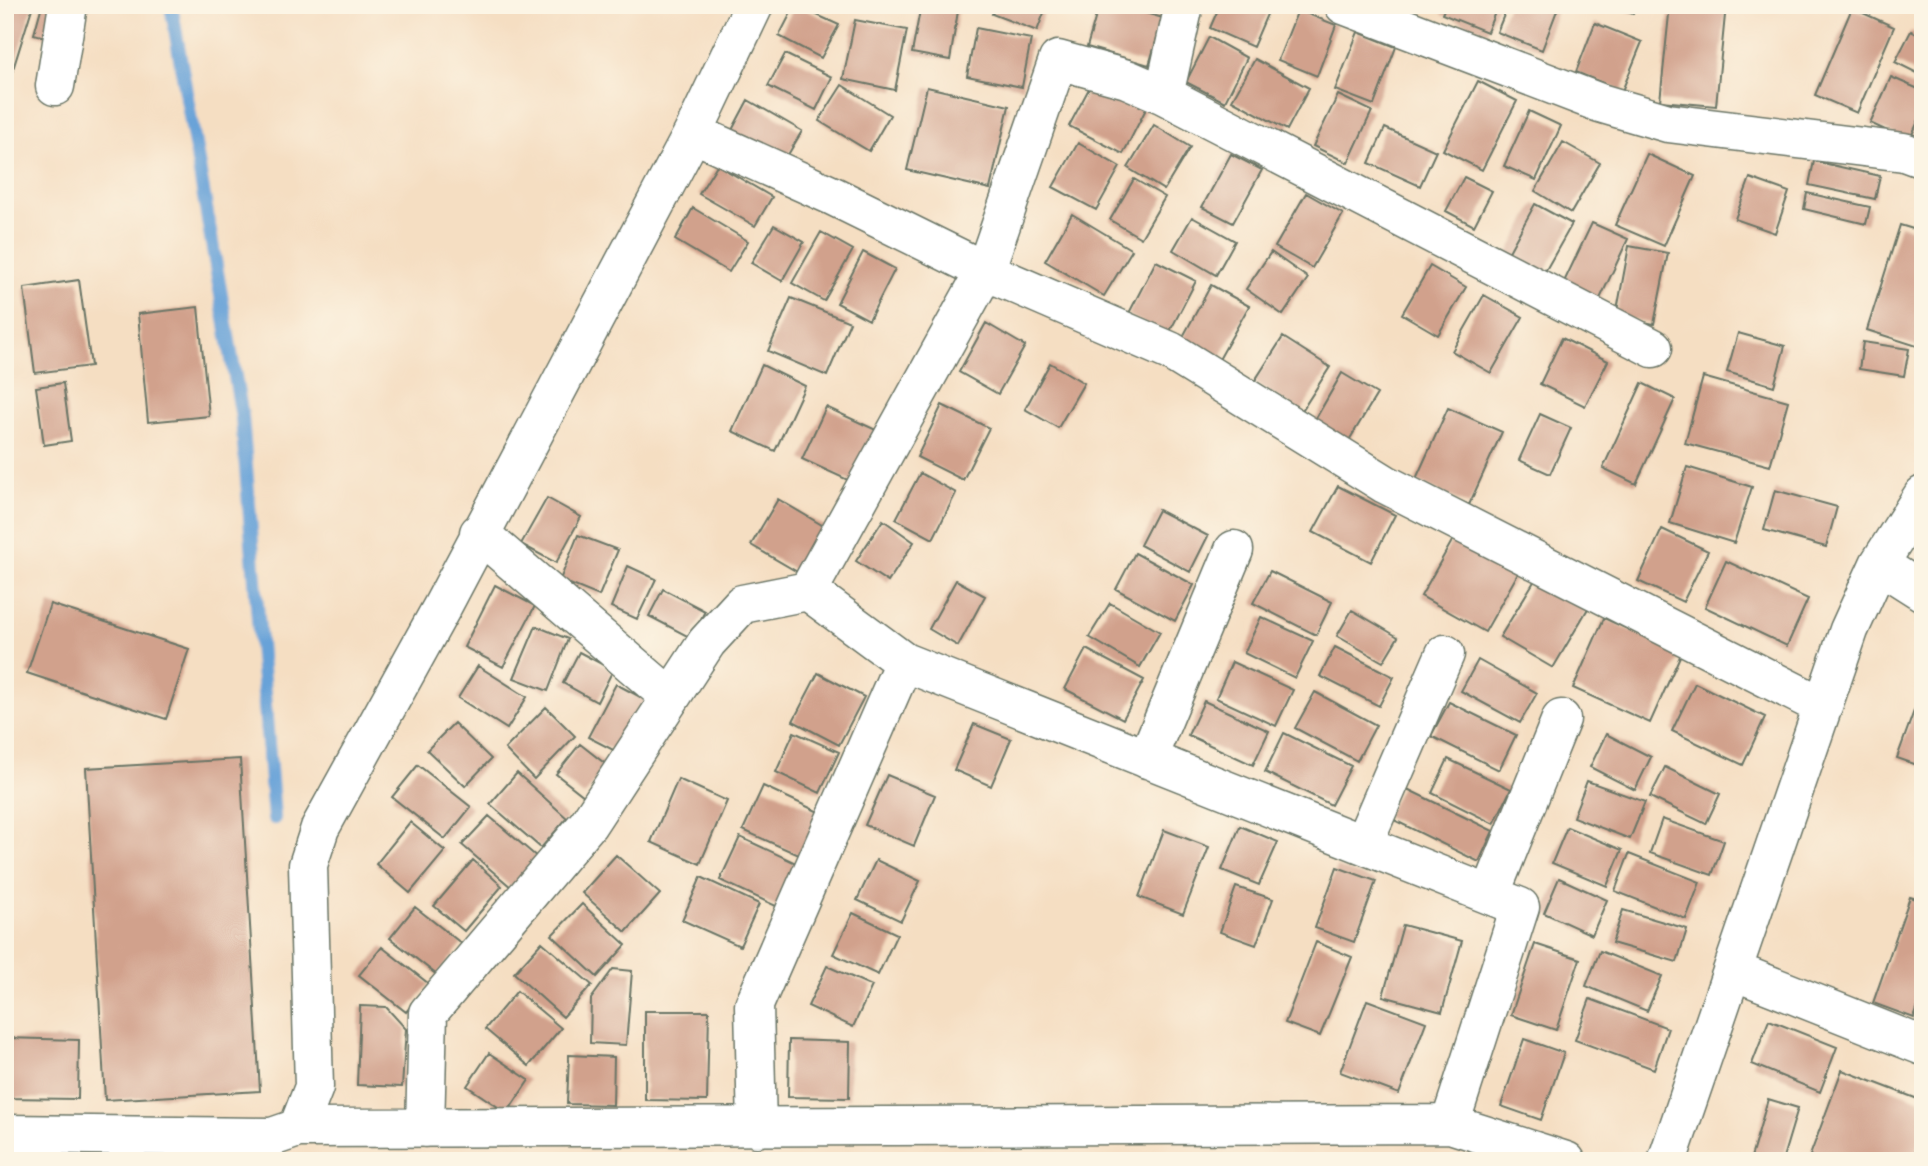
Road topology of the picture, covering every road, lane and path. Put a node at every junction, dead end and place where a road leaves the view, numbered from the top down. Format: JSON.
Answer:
{"nodes":[{"id":1,"x":68,"y":5,"type":"edge"},
{"id":2,"x":754,"y":5,"type":"edge"},
{"id":3,"x":1184,"y":5,"type":"edge"},
{"id":4,"x":1344,"y":5,"type":"edge"},
{"id":5,"x":55,"y":86,"type":"dead end"},
{"id":6,"x":1164,"y":95,"type":"junction"},
{"id":7,"x":693,"y":133,"type":"junction"},
{"id":8,"x":1923,"y":159,"type":"edge"},
{"id":9,"x":985,"y":271,"type":"junction"},
{"id":10,"x":1653,"y":348,"type":"dead end"},
{"id":11,"x":1923,"y":495,"type":"edge"},
{"id":12,"x":479,"y":533,"type":"junction"},
{"id":13,"x":1234,"y":550,"type":"dead end"},
{"id":14,"x":1878,"y":564,"type":"junction"},
{"id":15,"x":808,"y":591,"type":"junction"},
{"id":16,"x":1923,"y":592,"type":"edge"},
{"id":17,"x":1445,"y":653,"type":"dead end"},
{"id":18,"x":904,"y":662,"type":"junction"},
{"id":19,"x":670,"y":697,"type":"junction"},
{"id":20,"x":1822,"y":706,"type":"junction"},
{"id":21,"x":1560,"y":719,"type":"dead end"},
{"id":22,"x":1147,"y":758,"type":"junction"},
{"id":23,"x":1363,"y":844,"type":"junction"},
{"id":24,"x":1490,"y":895,"type":"junction"},
{"id":25,"x":1734,"y":971,"type":"junction"},
{"id":26,"x":1923,"y":1046,"type":"edge"},
{"id":27,"x":1450,"y":1124,"type":"junction"},
{"id":28,"x":298,"y":1128,"type":"junction"},
{"id":29,"x":425,"y":1128,"type":"junction"},
{"id":30,"x":757,"y":1128,"type":"junction"},
{"id":31,"x":5,"y":1134,"type":"edge"},
{"id":32,"x":1566,"y":1161,"type":"edge"},
{"id":33,"x":1667,"y":1161,"type":"edge"}],
"edges":[{"from":1,"to":5,"type":"street"},
{"from":2,"to":7,"type":"street"},
{"from":3,"to":6,"type":"street"},
{"from":4,"to":8,"type":"street"},
{"from":6,"to":9,"type":"street"},
{"from":6,"to":10,"type":"street"},
{"from":7,"to":9,"type":"street"},
{"from":7,"to":12,"type":"street"},
{"from":9,"to":15,"type":"street"},
{"from":9,"to":20,"type":"street"},
{"from":11,"to":14,"type":"street"},
{"from":12,"to":19,"type":"street"},
{"from":12,"to":28,"type":"street"},
{"from":13,"to":22,"type":"street"},
{"from":14,"to":16,"type":"street"},
{"from":14,"to":20,"type":"street"},
{"from":15,"to":18,"type":"street"},
{"from":15,"to":19,"type":"street"},
{"from":17,"to":23,"type":"street"},
{"from":18,"to":22,"type":"street"},
{"from":18,"to":30,"type":"street"},
{"from":19,"to":29,"type":"street"},
{"from":20,"to":25,"type":"street"},
{"from":21,"to":24,"type":"street"},
{"from":22,"to":23,"type":"street"},
{"from":23,"to":24,"type":"street"},
{"from":24,"to":27,"type":"street"},
{"from":25,"to":26,"type":"street"},
{"from":25,"to":33,"type":"street"},
{"from":27,"to":30,"type":"street"},
{"from":27,"to":32,"type":"street"},
{"from":28,"to":29,"type":"street"},
{"from":28,"to":31,"type":"street"},
{"from":29,"to":30,"type":"street"}]}
